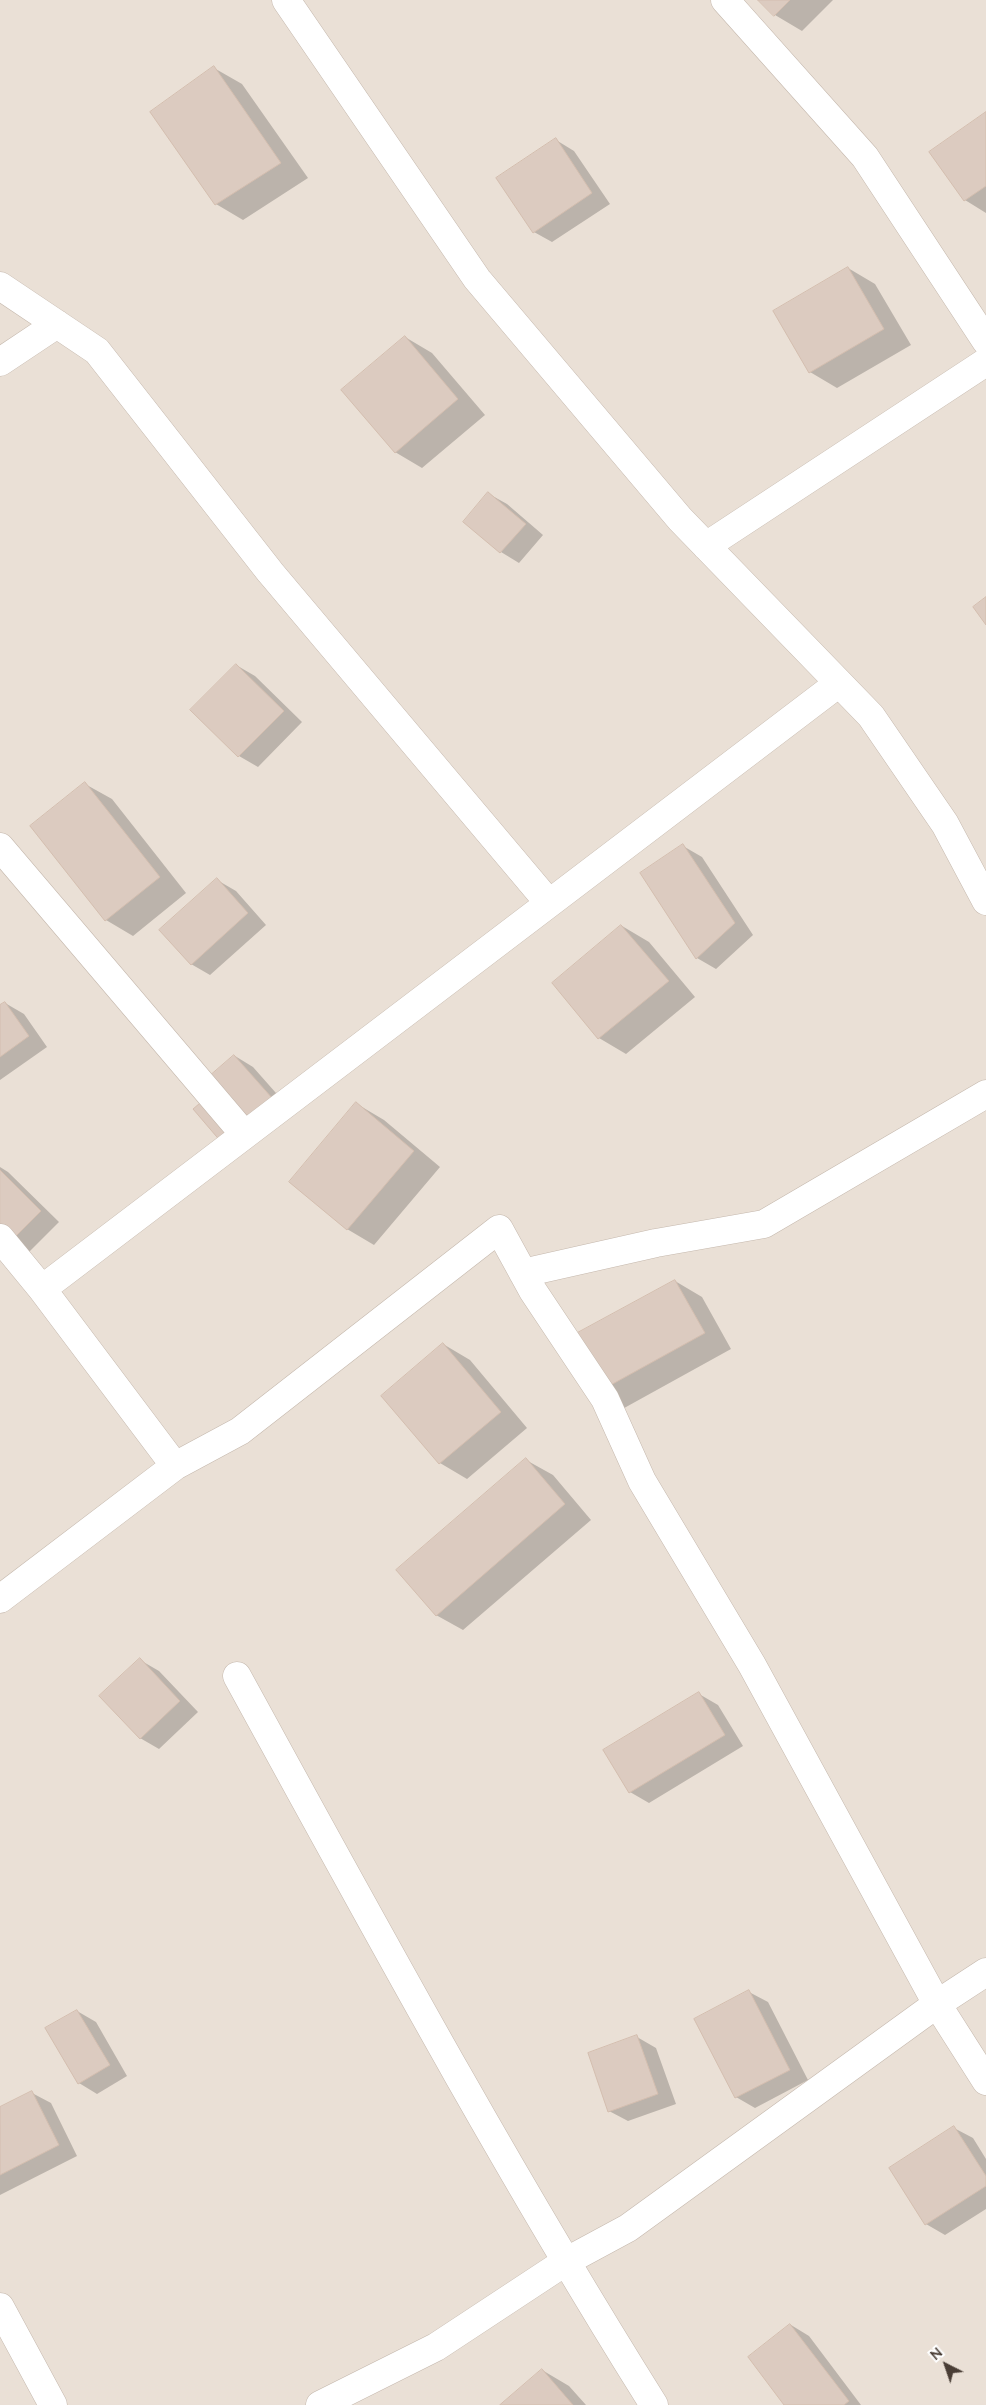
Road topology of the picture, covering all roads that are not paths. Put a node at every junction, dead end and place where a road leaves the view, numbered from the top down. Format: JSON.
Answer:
{"nodes":[{"id":1,"x":286,"y":0,"type":"edge"},
{"id":2,"x":725,"y":0,"type":"edge"},
{"id":3,"x":0,"y":286,"type":"edge"},
{"id":4,"x":57,"y":324,"type":"junction"},
{"id":5,"x":986,"y":341,"type":"edge"},
{"id":6,"x":0,"y":362,"type":"edge"},
{"id":7,"x":986,"y":362,"type":"edge"},
{"id":8,"x":706,"y":546,"type":"junction"},
{"id":9,"x":839,"y":683,"type":"junction"},
{"id":10,"x":0,"y":847,"type":"edge"},
{"id":11,"x":986,"y":901,"type":"edge"},
{"id":12,"x":549,"y":903,"type":"junction"},
{"id":13,"x":986,"y":1094,"type":"edge"},
{"id":14,"x":244,"y":1134,"type":"junction"},
{"id":15,"x":0,"y":1238,"type":"edge"},
{"id":16,"x":524,"y":1272,"type":"junction"},
{"id":17,"x":42,"y":1288,"type":"junction"},
{"id":18,"x":175,"y":1466,"type":"junction"},
{"id":19,"x":0,"y":1599,"type":"edge"},
{"id":20,"x":237,"y":1676,"type":"dead end"},
{"id":21,"x":986,"y":1972,"type":"edge"},
{"id":22,"x":937,"y":2004,"type":"junction"},
{"id":23,"x":986,"y":2081,"type":"edge"},
{"id":24,"x":565,"y":2262,"type":"junction"},
{"id":25,"x":0,"y":2307,"type":"edge"},
{"id":26,"x":53,"y":2405,"type":"edge"},
{"id":27,"x":320,"y":2405,"type":"edge"},
{"id":28,"x":654,"y":2405,"type":"edge"}],
"edges":[{"from":1,"to":8,"type":"street"},
{"from":2,"to":5,"type":"street"},
{"from":3,"to":4,"type":"street"},
{"from":4,"to":6,"type":"street"},
{"from":4,"to":12,"type":"street"},
{"from":7,"to":8,"type":"street"},
{"from":8,"to":9,"type":"street"},
{"from":9,"to":11,"type":"street"},
{"from":9,"to":12,"type":"street"},
{"from":10,"to":14,"type":"street"},
{"from":12,"to":14,"type":"street"},
{"from":13,"to":16,"type":"street"},
{"from":14,"to":17,"type":"street"},
{"from":15,"to":17,"type":"street"},
{"from":16,"to":18,"type":"street"},
{"from":16,"to":22,"type":"street"},
{"from":17,"to":18,"type":"street"},
{"from":18,"to":19,"type":"street"},
{"from":20,"to":24,"type":"street"},
{"from":21,"to":22,"type":"street"},
{"from":22,"to":23,"type":"street"},
{"from":22,"to":24,"type":"street"},
{"from":24,"to":27,"type":"street"},
{"from":24,"to":28,"type":"street"},
{"from":25,"to":26,"type":"street"}]}
